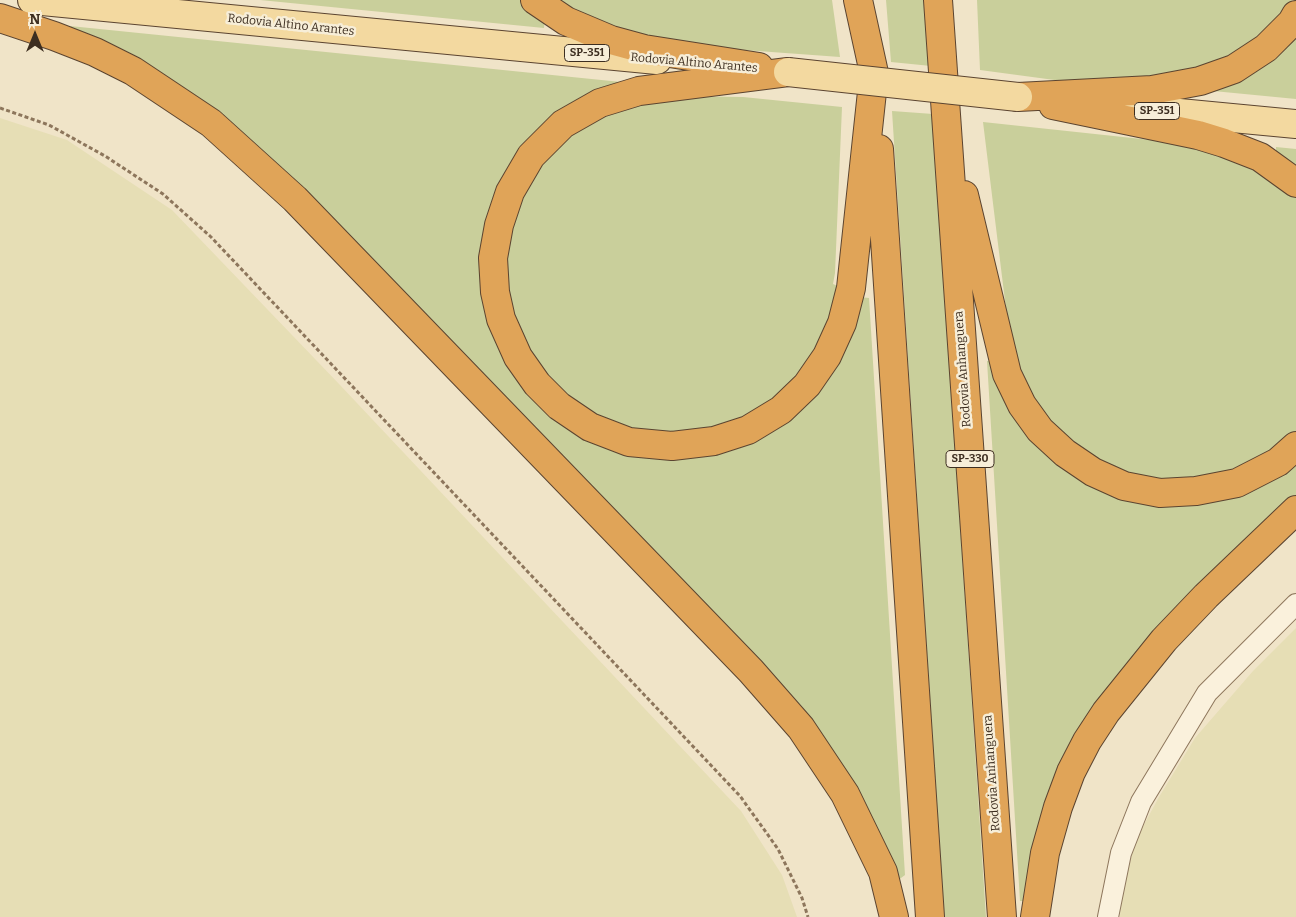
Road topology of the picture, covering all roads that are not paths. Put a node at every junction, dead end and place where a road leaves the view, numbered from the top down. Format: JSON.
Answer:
{"nodes":[{"id":1,"x":32,"y":0,"type":"edge"},
{"id":2,"x":535,"y":0,"type":"edge"},
{"id":3,"x":858,"y":0,"type":"edge"},
{"id":4,"x":869,"y":0,"type":"edge"},
{"id":5,"x":938,"y":0,"type":"edge"},
{"id":6,"x":958,"y":0,"type":"edge"},
{"id":7,"x":1296,"y":15,"type":"edge"},
{"id":8,"x":0,"y":18,"type":"edge"},
{"id":9,"x":788,"y":72,"type":"junction"},
{"id":10,"x":874,"y":73,"type":"junction"},
{"id":11,"x":1018,"y":97,"type":"junction"},
{"id":12,"x":946,"y":116,"type":"junction"},
{"id":13,"x":1296,"y":124,"type":"edge"},
{"id":14,"x":1296,"y":183,"type":"edge"},
{"id":15,"x":1296,"y":446,"type":"edge"},
{"id":16,"x":1296,"y":510,"type":"edge"},
{"id":17,"x":1296,"y":604,"type":"edge"},
{"id":18,"x":894,"y":917,"type":"edge"},
{"id":19,"x":930,"y":917,"type":"edge"},
{"id":20,"x":1002,"y":917,"type":"edge"},
{"id":21,"x":1035,"y":917,"type":"edge"},
{"id":22,"x":1108,"y":917,"type":"edge"}],
"edges":[{"from":1,"to":9,"type":"main road","name":"Rodovia Altino Arantes","number":"SP-351"},
{"from":2,"to":9,"type":"highway"},
{"from":3,"to":10,"type":"highway"},
{"from":4,"to":10,"type":"highway"},
{"from":5,"to":12,"type":"highway","name":"Rodovia Anhanguera","number":"SP-330"},
{"from":6,"to":12,"type":"highway"},
{"from":7,"to":11,"type":"highway"},
{"from":8,"to":18,"type":"highway"},
{"from":9,"to":10,"type":"highway"},
{"from":9,"to":11,"type":"main road","name":"Rodovia Altino Arantes","number":"SP-351","bridge":true},
{"from":10,"to":19,"type":"highway"},
{"from":11,"to":13,"type":"main road","name":"Rodovia Altino Arantes","number":"SP-351"},
{"from":11,"to":14,"type":"highway"},
{"from":12,"to":15,"type":"highway"},
{"from":12,"to":20,"type":"highway","name":"Rodovia Anhanguera","number":"SP-330"},
{"from":16,"to":21,"type":"highway"},
{"from":17,"to":22,"type":"street"}]}
